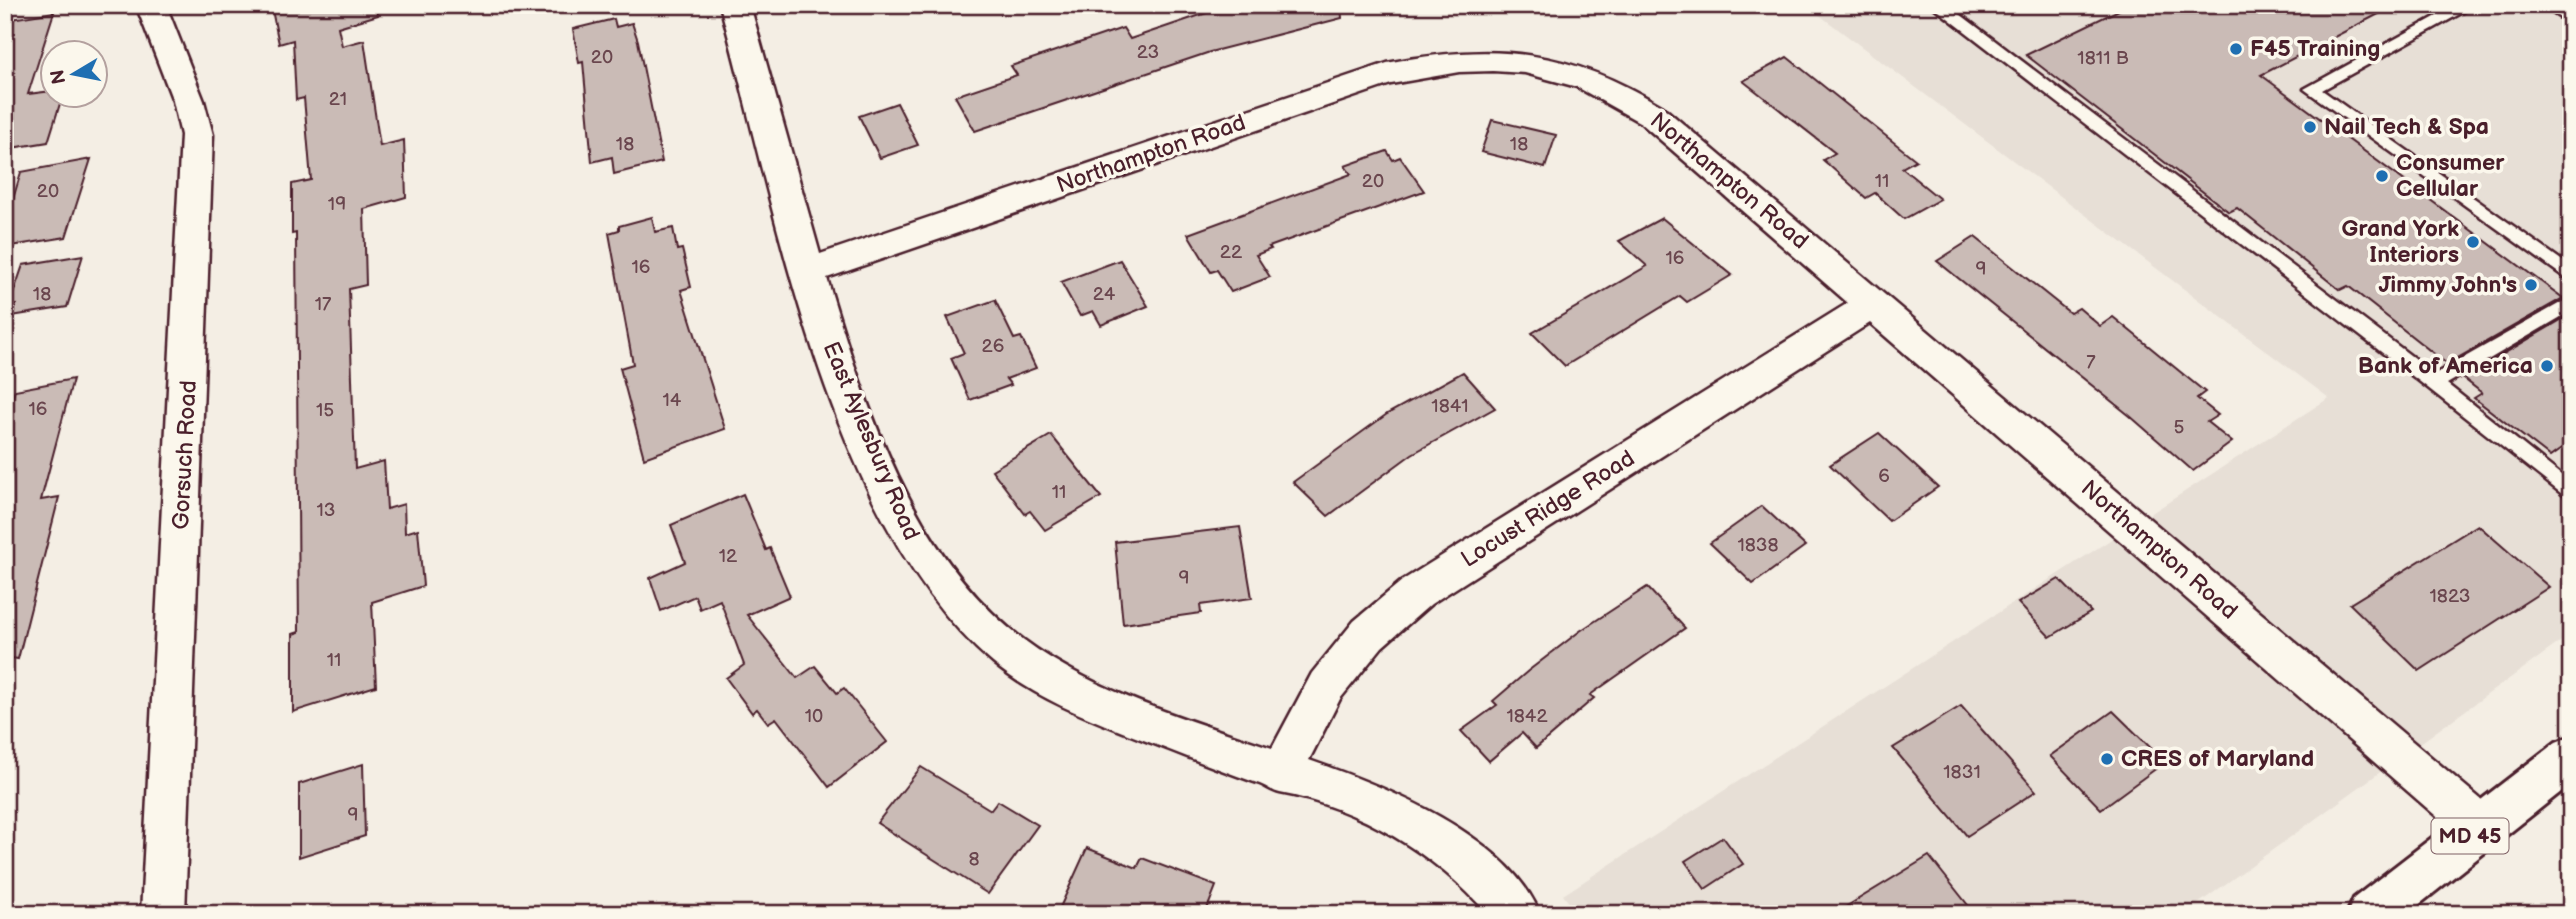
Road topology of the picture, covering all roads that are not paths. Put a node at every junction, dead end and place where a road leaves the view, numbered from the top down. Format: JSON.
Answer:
{"nodes":[{"id":1,"x":151,"y":5,"type":"edge"},
{"id":2,"x":735,"y":5,"type":"edge"},
{"id":3,"x":1938,"y":5,"type":"edge"},
{"id":4,"x":2469,"y":5,"type":"edge"},
{"id":5,"x":2547,"y":5,"type":"edge"},
{"id":6,"x":2571,"y":20,"type":"edge"},
{"id":7,"x":808,"y":271,"type":"junction"},
{"id":8,"x":2571,"y":276,"type":"edge"},
{"id":9,"x":2571,"y":303,"type":"edge"},
{"id":10,"x":1873,"y":304,"type":"junction"},
{"id":11,"x":2434,"y":383,"type":"junction"},
{"id":12,"x":2571,"y":494,"type":"edge"},
{"id":13,"x":2571,"y":757,"type":"edge"},
{"id":14,"x":1281,"y":773,"type":"junction"},
{"id":15,"x":2481,"y":827,"type":"junction"},
{"id":16,"x":163,"y":914,"type":"edge"},
{"id":17,"x":1518,"y":914,"type":"edge"},
{"id":18,"x":2370,"y":914,"type":"edge"}],
"edges":[{"from":1,"to":16,"type":"street","name":"Gorsuch Road"},
{"from":2,"to":7,"type":"street","name":"East Aylesbury Road"},
{"from":3,"to":11,"type":"lane"},
{"from":4,"to":8,"type":"lane"},
{"from":5,"to":6,"type":"lane"},
{"from":7,"to":10,"type":"street","name":"Northampton Road"},
{"from":7,"to":14,"type":"street","name":"East Aylesbury Road"},
{"from":9,"to":11,"type":"lane"},
{"from":10,"to":14,"type":"street","name":"Locust Ridge Road"},
{"from":10,"to":15,"type":"street","name":"Northampton Road"},
{"from":11,"to":12,"type":"lane"},
{"from":13,"to":15,"type":"main road","number":"MD 45"},
{"from":14,"to":17,"type":"street","name":"East Aylesbury Road"},
{"from":15,"to":18,"type":"main road","number":"MD 45"}]}
